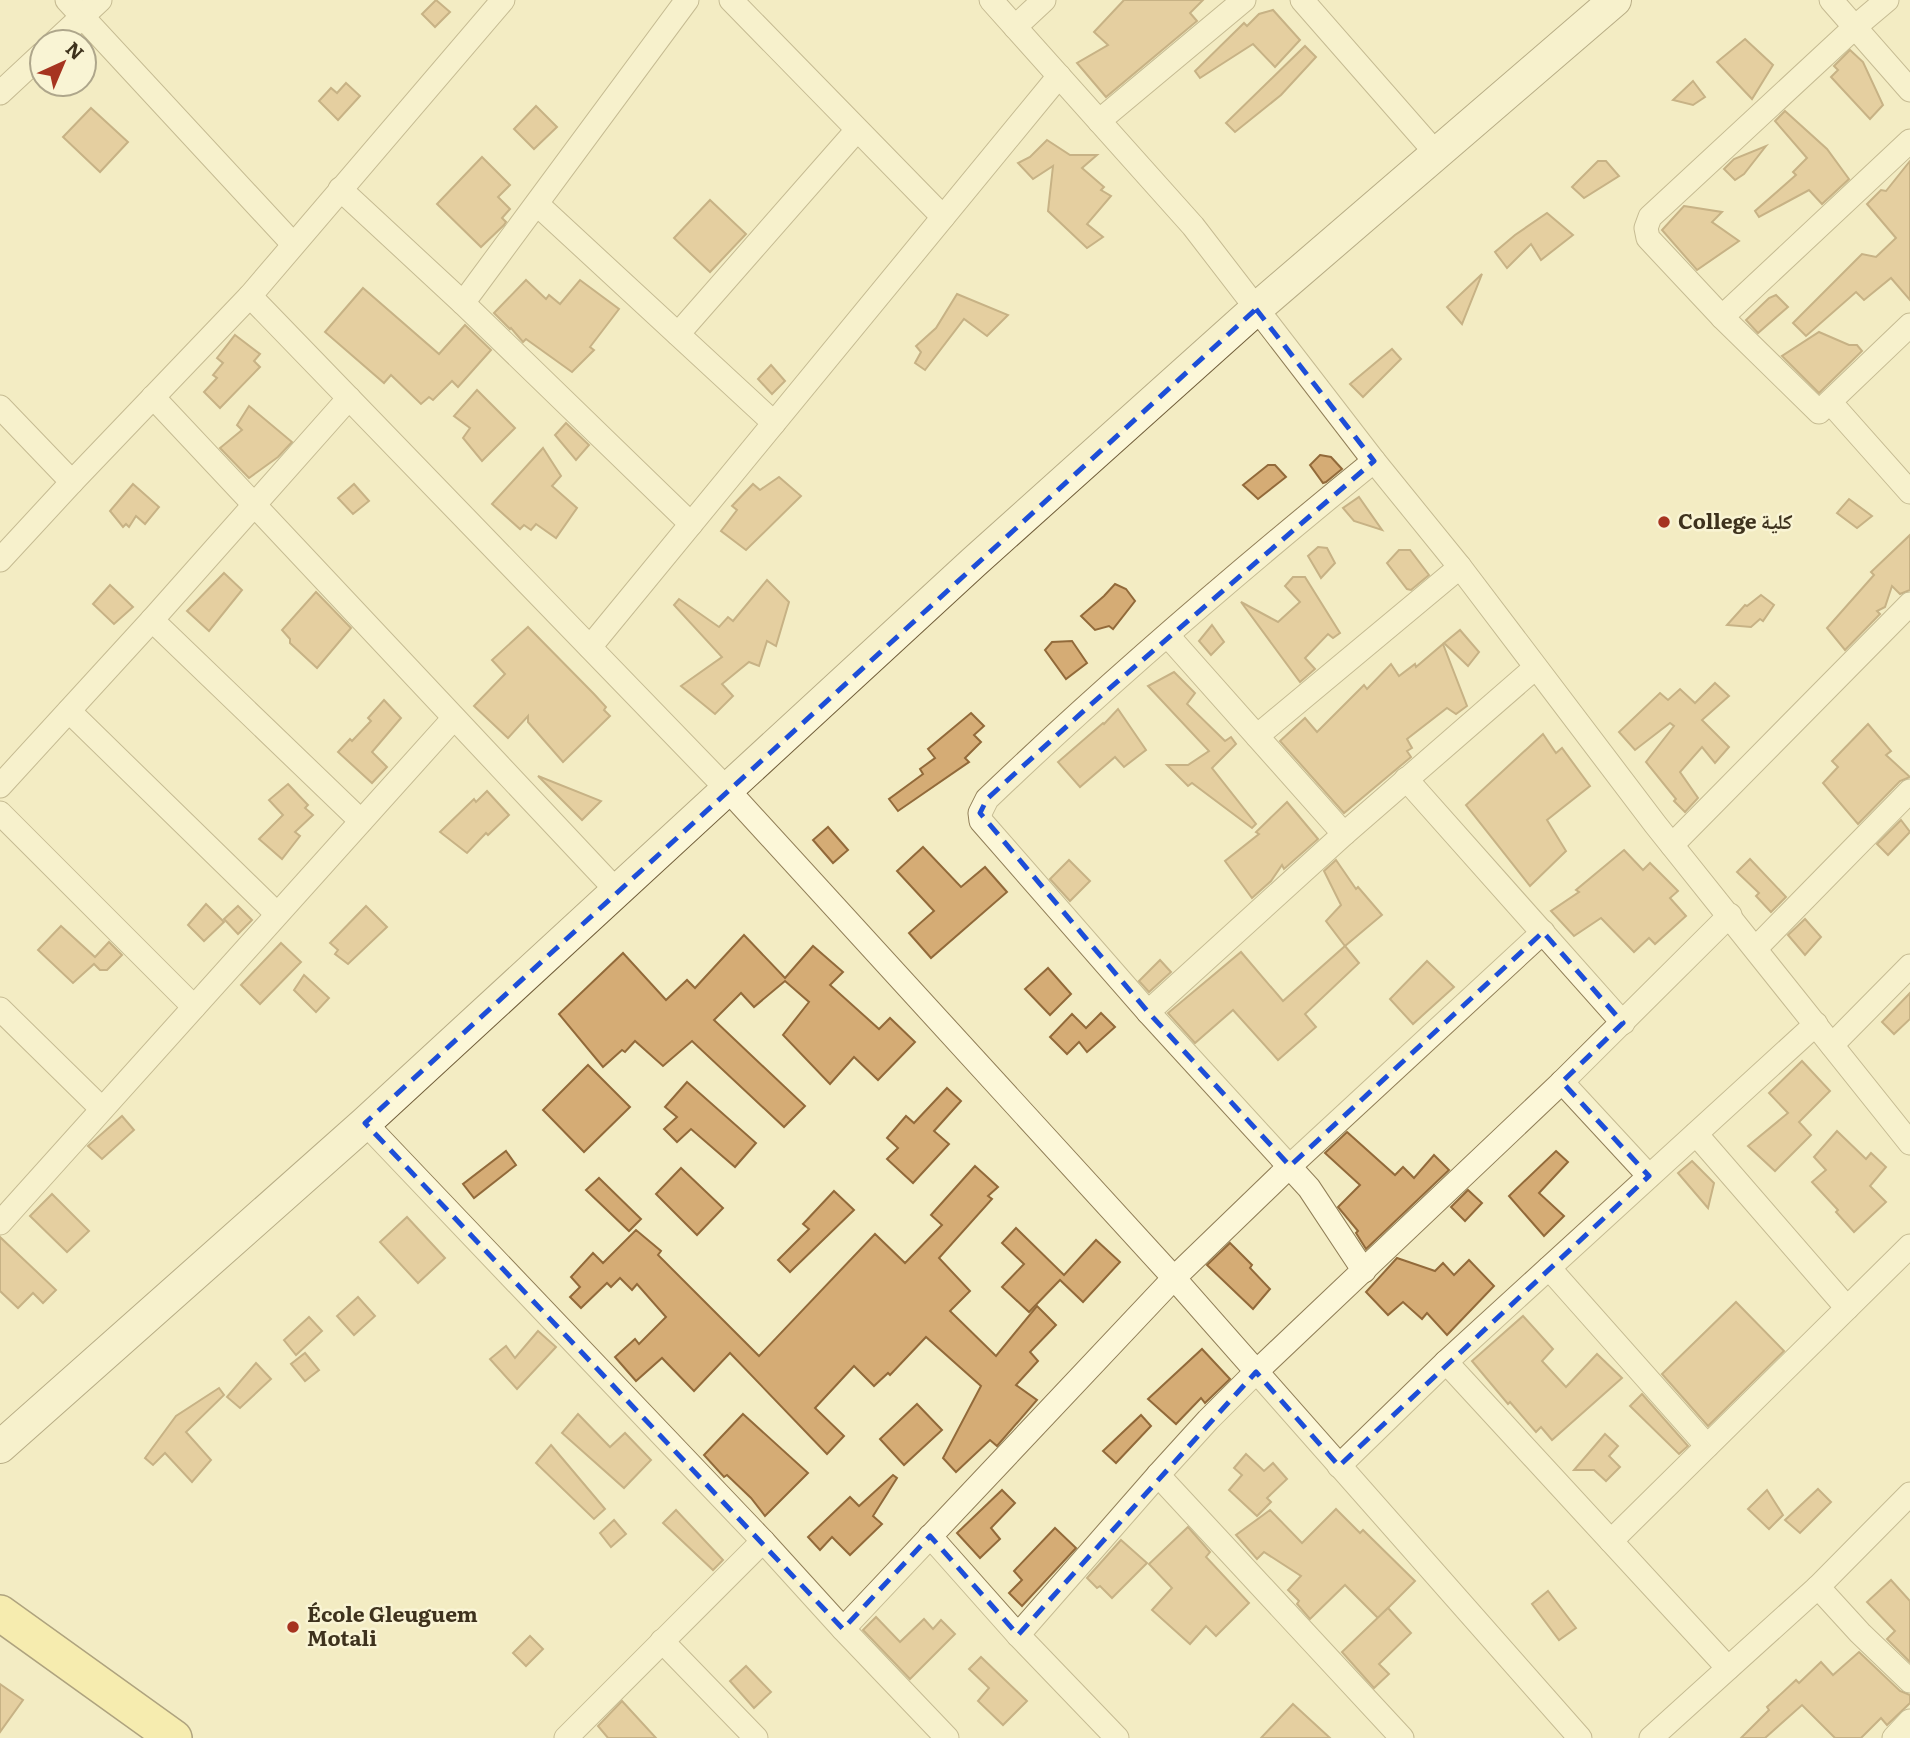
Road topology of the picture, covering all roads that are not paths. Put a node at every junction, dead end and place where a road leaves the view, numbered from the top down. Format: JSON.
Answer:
{"nodes":[{"id":1,"x":100,"y":0,"type":"edge"},
{"id":2,"x":503,"y":0,"type":"edge"},
{"id":3,"x":687,"y":0,"type":"edge"},
{"id":4,"x":731,"y":0,"type":"edge"},
{"id":5,"x":991,"y":0,"type":"edge"},
{"id":6,"x":1044,"y":0,"type":"edge"},
{"id":7,"x":1244,"y":0,"type":"edge"},
{"id":8,"x":1302,"y":0,"type":"edge"},
{"id":9,"x":1615,"y":0,"type":"edge"},
{"id":10,"x":1831,"y":0,"type":"edge"},
{"id":11,"x":1887,"y":0,"type":"edge"},
{"id":12,"x":74,"y":8,"type":"edge"},
{"id":13,"x":1015,"y":27,"type":"junction"},
{"id":14,"x":1855,"y":27,"type":"junction"},
{"id":15,"x":63,"y":28,"type":"edge"},
{"id":16,"x":28,"y":67,"type":"edge"},
{"id":17,"x":1059,"y":76,"type":"junction"},
{"id":18,"x":1910,"y":90,"type":"edge"},
{"id":19,"x":0,"y":93,"type":"edge"},
{"id":20,"x":1099,"y":121,"type":"junction"},
{"id":21,"x":856,"y":130,"type":"junction"},
{"id":22,"x":1910,"y":141,"type":"edge"},
{"id":23,"x":1436,"y":153,"type":"junction"},
{"id":24,"x":340,"y":189,"type":"junction"},
{"id":25,"x":537,"y":204,"type":"junction"},
{"id":26,"x":943,"y":217,"type":"junction"},
{"id":27,"x":293,"y":244,"type":"junction"},
{"id":28,"x":250,"y":296,"type":"junction"},
{"id":29,"x":463,"y":303,"type":"junction"},
{"id":30,"x":1256,"y":309,"type":"junction"},
{"id":31,"x":1722,"y":317,"type":"junction"},
{"id":32,"x":1910,"y":326,"type":"edge"},
{"id":33,"x":678,"y":334,"type":"junction"},
{"id":34,"x":153,"y":397,"type":"junction"},
{"id":35,"x":349,"y":398,"type":"junction"},
{"id":36,"x":1830,"y":402,"type":"junction"},
{"id":37,"x":0,"y":407,"type":"edge"},
{"id":38,"x":774,"y":423,"type":"junction"},
{"id":39,"x":1374,"y":461,"type":"junction"},
{"id":40,"x":72,"y":482,"type":"junction"},
{"id":41,"x":1910,"y":492,"type":"edge"},
{"id":42,"x":253,"y":504,"type":"junction"},
{"id":43,"x":691,"y":524,"type":"junction"},
{"id":44,"x":0,"y":560,"type":"edge"},
{"id":45,"x":1460,"y":567,"type":"junction"},
{"id":46,"x":1910,"y":604,"type":"edge"},
{"id":47,"x":152,"y":621,"type":"junction"},
{"id":48,"x":1168,"y":636,"type":"junction"},
{"id":49,"x":590,"y":647,"type":"junction"},
{"id":50,"x":1535,"y":668,"type":"junction"},
{"id":51,"x":69,"y":711,"type":"junction"},
{"id":52,"x":454,"y":718,"type":"junction"},
{"id":53,"x":1257,"y":736,"type":"junction"},
{"id":54,"x":1406,"y":779,"type":"junction"},
{"id":55,"x":0,"y":786,"type":"edge"},
{"id":56,"x":727,"y":789,"type":"junction"},
{"id":57,"x":1910,"y":790,"type":"edge"},
{"id":58,"x":0,"y":813,"type":"edge"},
{"id":59,"x":361,"y":821,"type":"junction"},
{"id":60,"x":1344,"y":834,"type":"junction"},
{"id":61,"x":1672,"y":845,"type":"junction"},
{"id":62,"x":617,"y":891,"type":"junction"},
{"id":63,"x":277,"y":914,"type":"junction"},
{"id":64,"x":1730,"y":915,"type":"junction"},
{"id":65,"x":1543,"y":932,"type":"junction"},
{"id":66,"x":1756,"y":948,"type":"junction"},
{"id":67,"x":1910,"y":966,"type":"edge"},
{"id":68,"x":194,"y":1007,"type":"junction"},
{"id":69,"x":0,"y":1009,"type":"edge"},
{"id":70,"x":1148,"y":1012,"type":"junction"},
{"id":71,"x":1623,"y":1023,"type":"junction"},
{"id":72,"x":1816,"y":1024,"type":"junction"},
{"id":73,"x":1832,"y":1045,"type":"junction"},
{"id":74,"x":1562,"y":1082,"type":"junction"},
{"id":75,"x":102,"y":1109,"type":"junction"},
{"id":76,"x":365,"y":1123,"type":"junction"},
{"id":77,"x":1696,"y":1134,"type":"junction"},
{"id":78,"x":1910,"y":1143,"type":"edge"},
{"id":79,"x":1290,"y":1166,"type":"junction"},
{"id":80,"x":1649,"y":1176,"type":"junction"},
{"id":81,"x":0,"y":1223,"type":"edge"},
{"id":82,"x":1910,"y":1246,"type":"edge"},
{"id":83,"x":1549,"y":1268,"type":"junction"},
{"id":84,"x":1364,"y":1271,"type":"junction"},
{"id":85,"x":1174,"y":1278,"type":"junction"},
{"id":86,"x":1847,"y":1308,"type":"junction"},
{"id":87,"x":1446,"y":1362,"type":"junction"},
{"id":88,"x":1256,"y":1372,"type":"junction"},
{"id":89,"x":1707,"y":1446,"type":"junction"},
{"id":90,"x":0,"y":1447,"type":"edge"},
{"id":91,"x":1339,"y":1466,"type":"junction"},
{"id":92,"x":1158,"y":1475,"type":"junction"},
{"id":93,"x":1910,"y":1494,"type":"edge"},
{"id":94,"x":930,"y":1536,"type":"junction"},
{"id":95,"x":763,"y":1541,"type":"junction"},
{"id":96,"x":1611,"y":1541,"type":"junction"},
{"id":97,"x":1818,"y":1587,"type":"junction"},
{"id":98,"x":0,"y":1613,"type":"edge"},
{"id":99,"x":843,"y":1629,"type":"junction"},
{"id":100,"x":1018,"y":1634,"type":"junction"},
{"id":101,"x":662,"y":1641,"type":"junction"},
{"id":102,"x":1728,"y":1668,"type":"junction"},
{"id":103,"x":1910,"y":1681,"type":"edge"},
{"id":104,"x":1910,"y":1721,"type":"edge"},
{"id":105,"x":174,"y":1738,"type":"edge"},
{"id":106,"x":566,"y":1738,"type":"edge"},
{"id":107,"x":757,"y":1738,"type":"edge"},
{"id":108,"x":947,"y":1738,"type":"edge"},
{"id":109,"x":1117,"y":1738,"type":"edge"},
{"id":110,"x":1402,"y":1738,"type":"edge"},
{"id":111,"x":1580,"y":1738,"type":"edge"},
{"id":112,"x":1651,"y":1738,"type":"edge"},
{"id":113,"x":1894,"y":1738,"type":"edge"}],
"edges":[{"from":1,"to":12,"type":"street"},
{"from":2,"to":24,"type":"street"},
{"from":3,"to":25,"type":"street"},
{"from":4,"to":21,"type":"street"},
{"from":5,"to":13,"type":"street"},
{"from":6,"to":13,"type":"street"},
{"from":7,"to":20,"type":"street"},
{"from":8,"to":23,"type":"street"},
{"from":9,"to":23,"type":"street"},
{"from":10,"to":14,"type":"street"},
{"from":11,"to":14,"type":"street"},
{"from":12,"to":15,"type":"street"},
{"from":12,"to":27,"type":"street"},
{"from":13,"to":17,"type":"street"},
{"from":14,"to":18,"type":"street"},
{"from":14,"to":31,"type":"street"},
{"from":16,"to":19,"type":"street"},
{"from":17,"to":20,"type":"street"},
{"from":17,"to":26,"type":"street"},
{"from":20,"to":30,"type":"street"},
{"from":21,"to":26,"type":"street"},
{"from":21,"to":33,"type":"street"},
{"from":22,"to":31,"type":"street"},
{"from":23,"to":30,"type":"street"},
{"from":24,"to":27,"type":"street"},
{"from":24,"to":29,"type":"street"},
{"from":25,"to":29,"type":"street"},
{"from":25,"to":33,"type":"street"},
{"from":26,"to":38,"type":"street"},
{"from":27,"to":28,"type":"street"},
{"from":28,"to":34,"type":"street"},
{"from":28,"to":35,"type":"street"},
{"from":29,"to":43,"type":"street"},
{"from":30,"to":39,"type":"street"},
{"from":30,"to":56,"type":"street"},
{"from":31,"to":36,"type":"street"},
{"from":32,"to":36,"type":"street"},
{"from":33,"to":38,"type":"street"},
{"from":34,"to":40,"type":"street"},
{"from":34,"to":42,"type":"street"},
{"from":35,"to":42,"type":"street"},
{"from":35,"to":49,"type":"street"},
{"from":36,"to":41,"type":"street"},
{"from":37,"to":40,"type":"street"},
{"from":38,"to":43,"type":"street"},
{"from":39,"to":45,"type":"street"},
{"from":39,"to":48,"type":"street"},
{"from":40,"to":44,"type":"street"},
{"from":42,"to":47,"type":"street"},
{"from":42,"to":52,"type":"street"},
{"from":43,"to":49,"type":"street"},
{"from":45,"to":50,"type":"street"},
{"from":45,"to":53,"type":"street"},
{"from":46,"to":61,"type":"street"},
{"from":47,"to":51,"type":"street"},
{"from":47,"to":59,"type":"street"},
{"from":48,"to":53,"type":"street"},
{"from":48,"to":70,"type":"street"},
{"from":49,"to":56,"type":"street"},
{"from":50,"to":54,"type":"street"},
{"from":50,"to":61,"type":"street"},
{"from":51,"to":55,"type":"street"},
{"from":51,"to":63,"type":"street"},
{"from":52,"to":59,"type":"street"},
{"from":52,"to":62,"type":"street"},
{"from":53,"to":60,"type":"street"},
{"from":54,"to":60,"type":"street"},
{"from":54,"to":65,"type":"street"},
{"from":56,"to":62,"type":"street"},
{"from":56,"to":85,"type":"street"},
{"from":57,"to":66,"type":"street"},
{"from":58,"to":68,"type":"street"},
{"from":59,"to":63,"type":"street"},
{"from":60,"to":70,"type":"street"},
{"from":61,"to":64,"type":"street"},
{"from":62,"to":76,"type":"street"},
{"from":63,"to":68,"type":"street"},
{"from":64,"to":66,"type":"street"},
{"from":64,"to":71,"type":"street"},
{"from":65,"to":71,"type":"street"},
{"from":65,"to":79,"type":"street"},
{"from":66,"to":72,"type":"street"},
{"from":67,"to":73,"type":"street"},
{"from":68,"to":75,"type":"street"},
{"from":69,"to":75,"type":"street"},
{"from":70,"to":79,"type":"street"},
{"from":71,"to":74,"type":"street"},
{"from":72,"to":73,"type":"street"},
{"from":72,"to":77,"type":"street"},
{"from":73,"to":78,"type":"street"},
{"from":74,"to":80,"type":"street"},
{"from":74,"to":84,"type":"street"},
{"from":75,"to":81,"type":"street"},
{"from":76,"to":90,"type":"street"},
{"from":76,"to":95,"type":"street"},
{"from":77,"to":80,"type":"street"},
{"from":77,"to":86,"type":"street"},
{"from":79,"to":84,"type":"street"},
{"from":79,"to":85,"type":"street"},
{"from":80,"to":83,"type":"street"},
{"from":82,"to":86,"type":"street"},
{"from":83,"to":87,"type":"street"},
{"from":83,"to":89,"type":"street"},
{"from":84,"to":88,"type":"street"},
{"from":85,"to":88,"type":"street"},
{"from":85,"to":94,"type":"street"},
{"from":86,"to":89,"type":"street"},
{"from":87,"to":91,"type":"street"},
{"from":87,"to":96,"type":"street"},
{"from":88,"to":91,"type":"street"},
{"from":88,"to":92,"type":"street"},
{"from":89,"to":96,"type":"street"},
{"from":91,"to":111,"type":"street"},
{"from":92,"to":100,"type":"street"},
{"from":92,"to":110,"type":"street"},
{"from":93,"to":97,"type":"street"},
{"from":94,"to":99,"type":"street"},
{"from":94,"to":100,"type":"street"},
{"from":95,"to":99,"type":"street"},
{"from":95,"to":101,"type":"street"},
{"from":96,"to":102,"type":"street"},
{"from":97,"to":102,"type":"street"},
{"from":97,"to":103,"type":"street"},
{"from":98,"to":105,"type":"main road"},
{"from":99,"to":108,"type":"street"},
{"from":100,"to":109,"type":"street"},
{"from":101,"to":106,"type":"street"},
{"from":101,"to":107,"type":"street"},
{"from":102,"to":112,"type":"street"},
{"from":104,"to":113,"type":"street"}]}
